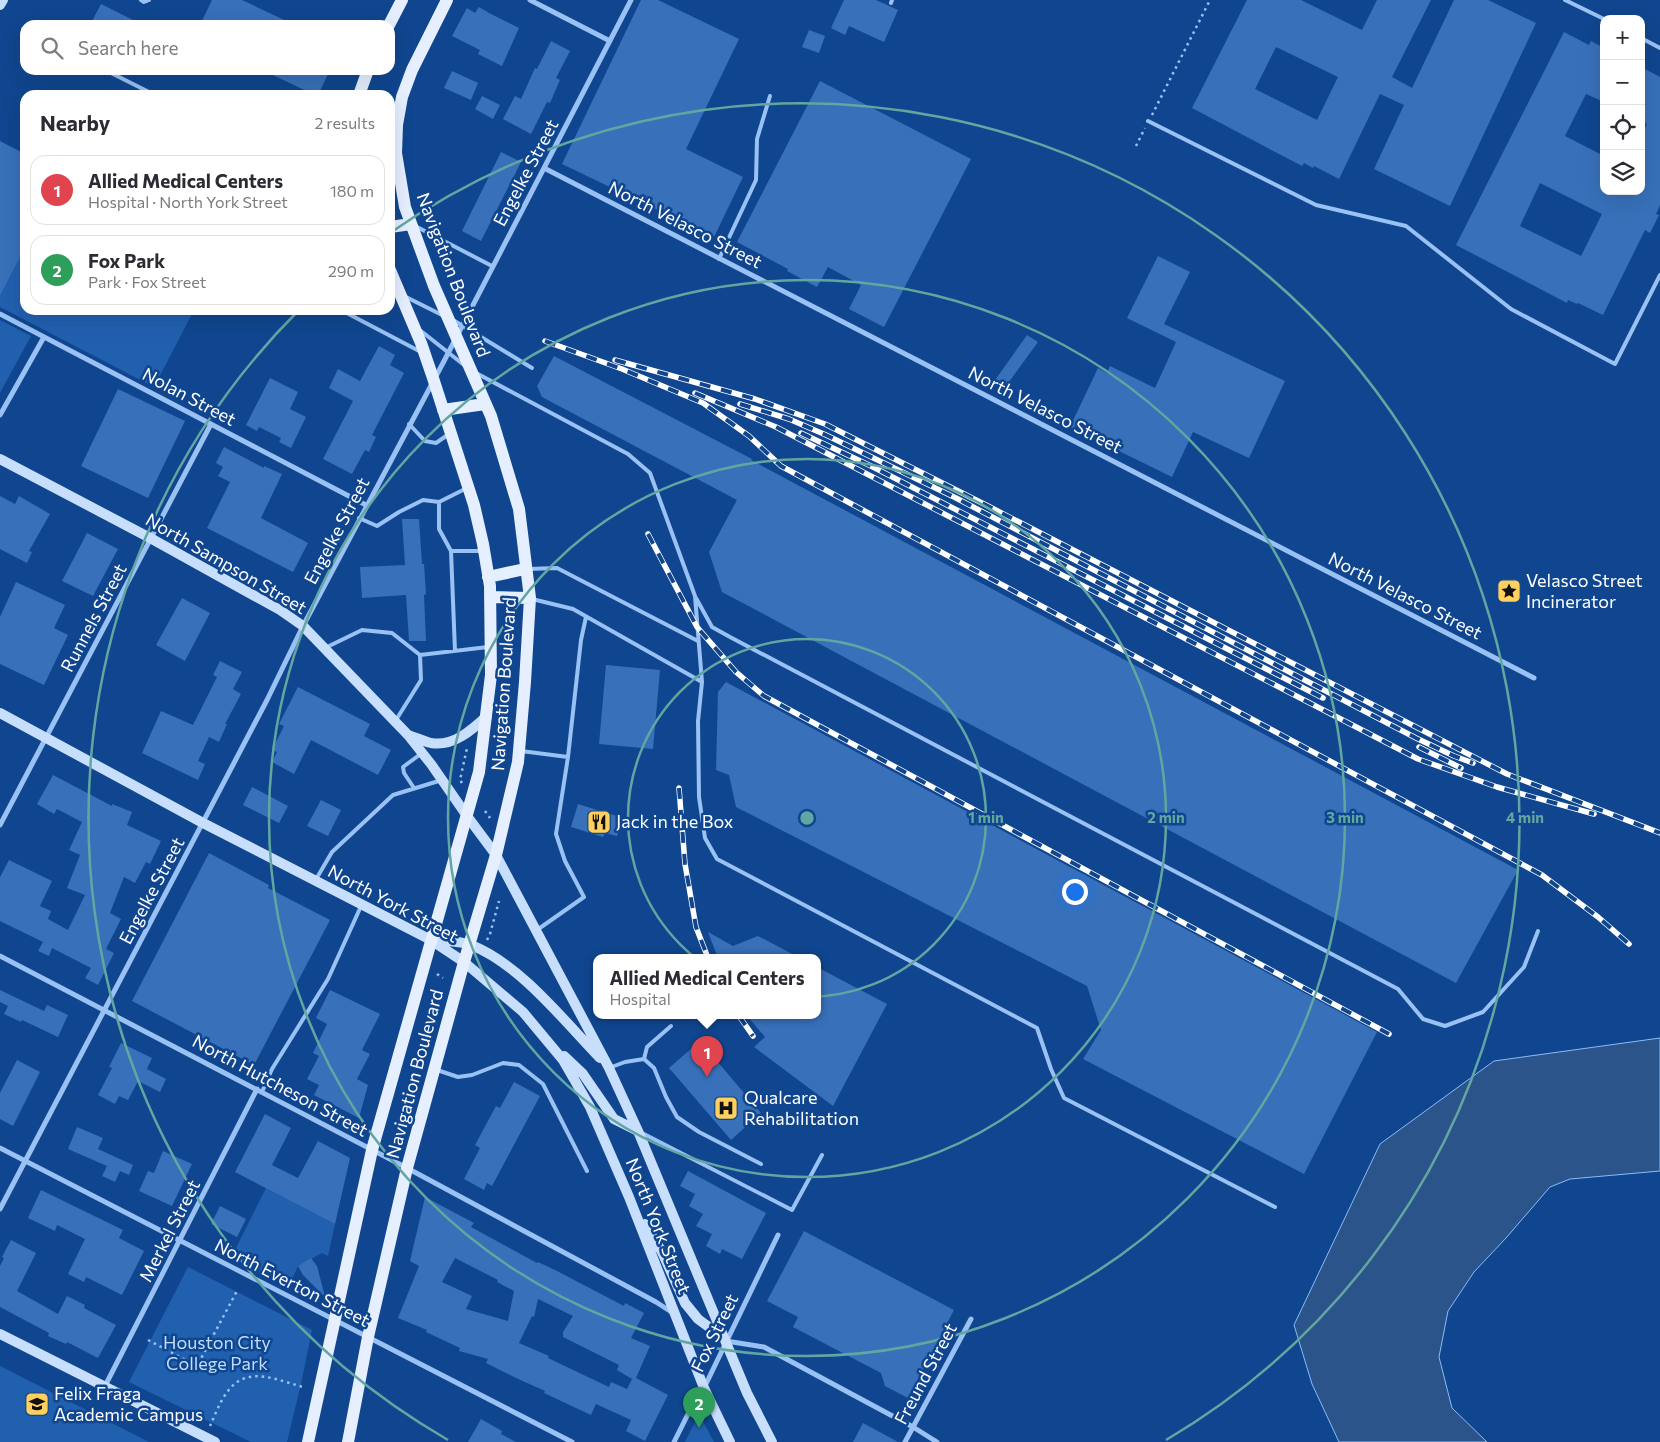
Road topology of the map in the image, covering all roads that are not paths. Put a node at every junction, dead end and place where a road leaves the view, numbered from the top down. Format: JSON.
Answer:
{"nodes":[{"id":1,"x":3,"y":0,"type":"edge"},
{"id":2,"x":141,"y":0,"type":"edge"},
{"id":3,"x":149,"y":0,"type":"edge"},
{"id":4,"x":402,"y":0,"type":"edge"},
{"id":5,"x":447,"y":0,"type":"edge"},
{"id":6,"x":530,"y":0,"type":"edge"},
{"id":7,"x":631,"y":0,"type":"edge"},
{"id":8,"x":1565,"y":0,"type":"edge"},
{"id":9,"x":0,"y":5,"type":"edge"},
{"id":10,"x":1600,"y":17,"type":"edge"},
{"id":11,"x":392,"y":20,"type":"edge"},
{"id":12,"x":1645,"y":40,"type":"edge"},
{"id":13,"x":610,"y":41,"type":"junction"},
{"id":14,"x":1660,"y":48,"type":"edge"},
{"id":15,"x":115,"y":75,"type":"edge"},
{"id":16,"x":366,"y":75,"type":"edge"},
{"id":17,"x":145,"y":90,"type":"edge"},
{"id":18,"x":361,"y":90,"type":"edge"},
{"id":19,"x":770,"y":96,"type":"dead end"},
{"id":20,"x":1148,"y":121,"type":"road end"},
{"id":21,"x":544,"y":168,"type":"junction"},
{"id":22,"x":396,"y":195,"type":"edge"},
{"id":23,"x":411,"y":224,"type":"junction"},
{"id":24,"x":395,"y":227,"type":"edge"},
{"id":25,"x":719,"y":258,"type":"junction"},
{"id":26,"x":492,"y":266,"type":"junction"},
{"id":27,"x":1660,"y":275,"type":"edge"},
{"id":28,"x":395,"y":283,"type":"edge"},
{"id":29,"x":399,"y":293,"type":"junction"},
{"id":30,"x":0,"y":314,"type":"edge"},
{"id":31,"x":350,"y":315,"type":"edge"},
{"id":32,"x":449,"y":318,"type":"junction"},
{"id":33,"x":411,"y":323,"type":"junction"},
{"id":34,"x":459,"y":330,"type":"junction"},
{"id":35,"x":44,"y":337,"type":"junction"},
{"id":36,"x":448,"y":352,"type":"junction"},
{"id":37,"x":424,"y":354,"type":"junction"},
{"id":38,"x":532,"y":368,"type":"dead end"},
{"id":39,"x":471,"y":370,"type":"junction"},
{"id":40,"x":433,"y":378,"type":"junction"},
{"id":41,"x":486,"y":404,"type":"junction"},
{"id":42,"x":443,"y":410,"type":"junction"},
{"id":43,"x":0,"y":416,"type":"edge"},
{"id":44,"x":211,"y":424,"type":"junction"},
{"id":45,"x":409,"y":424,"type":"junction"},
{"id":46,"x":451,"y":433,"type":"junction"},
{"id":47,"x":0,"y":459,"type":"edge"},
{"id":48,"x":468,"y":487,"type":"junction"},
{"id":49,"x":439,"y":502,"type":"junction"},
{"id":50,"x":366,"y":505,"type":"junction"},
{"id":51,"x":359,"y":518,"type":"junction"},
{"id":52,"x":152,"y":539,"type":"junction"},
{"id":53,"x":451,"y":551,"type":"junction"},
{"id":54,"x":484,"y":551,"type":"junction"},
{"id":55,"x":526,"y":568,"type":"junction"},
{"id":56,"x":488,"y":578,"type":"junction"},
{"id":57,"x":490,"y":596,"type":"junction"},
{"id":58,"x":695,"y":596,"type":"junction"},
{"id":59,"x":530,"y":598,"type":"junction"},
{"id":60,"x":586,"y":617,"type":"junction"},
{"id":61,"x":303,"y":626,"type":"junction"},
{"id":62,"x":698,"y":641,"type":"junction"},
{"id":63,"x":490,"y":647,"type":"junction"},
{"id":64,"x":325,"y":648,"type":"junction"},
{"id":65,"x":455,"y":651,"type":"junction"},
{"id":66,"x":420,"y":655,"type":"junction"},
{"id":67,"x":1534,"y":678,"type":"dead end"},
{"id":68,"x":702,"y":682,"type":"junction"},
{"id":69,"x":0,"y":713,"type":"edge"},
{"id":70,"x":487,"y":716,"type":"junction"},
{"id":71,"x":395,"y":721,"type":"junction"},
{"id":72,"x":408,"y":735,"type":"junction"},
{"id":73,"x":46,"y":737,"type":"junction"},
{"id":74,"x":519,"y":751,"type":"junction"},
{"id":75,"x":422,"y":753,"type":"junction"},
{"id":76,"x":568,"y":757,"type":"junction"},
{"id":77,"x":442,"y":780,"type":"junction"},
{"id":78,"x":414,"y":788,"type":"junction"},
{"id":79,"x":467,"y":816,"type":"junction"},
{"id":80,"x":203,"y":823,"type":"junction"},
{"id":81,"x":0,"y":825,"type":"edge"},
{"id":82,"x":496,"y":855,"type":"junction"},
{"id":83,"x":315,"y":880,"type":"junction"},
{"id":84,"x":362,"y":904,"type":"junction"},
{"id":85,"x":536,"y":931,"type":"junction"},
{"id":86,"x":1538,"y":931,"type":"dead end"},
{"id":87,"x":431,"y":940,"type":"junction"},
{"id":88,"x":470,"y":944,"type":"junction"},
{"id":89,"x":0,"y":956,"type":"edge"},
{"id":90,"x":464,"y":962,"type":"junction"},
{"id":91,"x":105,"y":1011,"type":"junction"},
{"id":92,"x":671,"y":1026,"type":"dead end"},
{"id":93,"x":546,"y":1040,"type":"junction"},
{"id":94,"x":644,"y":1059,"type":"junction"},
{"id":95,"x":609,"y":1068,"type":"junction"},
{"id":96,"x":435,"y":1069,"type":"junction"},
{"id":97,"x":260,"y":1090,"type":"junction"},
{"id":98,"x":638,"y":1131,"type":"junction"},
{"id":99,"x":0,"y":1148,"type":"edge"},
{"id":100,"x":372,"y":1150,"type":"junction"},
{"id":101,"x":822,"y":1155,"type":"dead end"},
{"id":102,"x":25,"y":1161,"type":"junction"},
{"id":103,"x":761,"y":1164,"type":"dead end"},
{"id":104,"x":407,"y":1168,"type":"junction"},
{"id":105,"x":587,"y":1171,"type":"dead end"},
{"id":106,"x":629,"y":1197,"type":"junction"},
{"id":107,"x":1275,"y":1207,"type":"dead end"},
{"id":108,"x":0,"y":1209,"type":"edge"},
{"id":109,"x":778,"y":1235,"type":"dead end"},
{"id":110,"x":181,"y":1241,"type":"junction"},
{"id":111,"x":676,"y":1315,"type":"junction"},
{"id":112,"x":971,"y":1319,"type":"dead end"},
{"id":113,"x":334,"y":1320,"type":"junction"},
{"id":114,"x":0,"y":1334,"type":"edge"},
{"id":115,"x":368,"y":1337,"type":"junction"},
{"id":116,"x":726,"y":1341,"type":"junction"},
{"id":117,"x":105,"y":1386,"type":"junction"},
{"id":118,"x":704,"y":1388,"type":"junction"},
{"id":119,"x":913,"y":1427,"type":"junction"},
{"id":120,"x":215,"y":1442,"type":"edge"},
{"id":121,"x":308,"y":1442,"type":"edge"},
{"id":122,"x":348,"y":1442,"type":"edge"},
{"id":123,"x":572,"y":1442,"type":"edge"},
{"id":124,"x":674,"y":1442,"type":"edge"},
{"id":125,"x":730,"y":1442,"type":"edge"},
{"id":126,"x":772,"y":1442,"type":"edge"},
{"id":127,"x":905,"y":1442,"type":"edge"},
{"id":128,"x":937,"y":1442,"type":"edge"}],
"edges":[{"from":1,"to":9,"type":"main road"},
{"from":2,"to":3,"type":"lane"},
{"from":4,"to":11,"type":"main road"},
{"from":5,"to":22,"type":"main road","name":"Navigation Boulevard"},
{"from":6,"to":13,"type":"street"},
{"from":7,"to":13,"type":"street","name":"Engelke Street"},
{"from":8,"to":10,"type":"lane"},
{"from":12,"to":14,"type":"lane"},
{"from":13,"to":21,"type":"street","name":"Engelke Street"},
{"from":15,"to":17,"type":"lane"},
{"from":16,"to":18,"type":"main road"},
{"from":19,"to":25,"type":"lane"},
{"from":20,"to":27,"type":"lane"},
{"from":21,"to":25,"type":"street","name":"North Velasco Street"},
{"from":21,"to":26,"type":"street","name":"Engelke Street"},
{"from":22,"to":23,"type":"main road","name":"Navigation Boulevard"},
{"from":23,"to":24,"type":"main road"},
{"from":23,"to":26,"type":"lane"},
{"from":23,"to":32,"type":"main road","name":"Navigation Boulevard"},
{"from":25,"to":67,"type":"street","name":"North Velasco Street"},
{"from":26,"to":34,"type":"street","name":"Engelke Street"},
{"from":28,"to":29,"type":"main road","name":"Navigation Boulevard"},
{"from":29,"to":32,"type":"lane"},
{"from":29,"to":33,"type":"main road","name":"Navigation Boulevard"},
{"from":30,"to":35,"type":"street","name":"Nolan Street"},
{"from":31,"to":37,"type":"lane"},
{"from":32,"to":34,"type":"main road","name":"Navigation Boulevard"},
{"from":33,"to":36,"type":"lane"},
{"from":33,"to":37,"type":"main road","name":"Navigation Boulevard"},
{"from":34,"to":36,"type":"street","name":"Engelke Street"},
{"from":34,"to":38,"type":"lane"},
{"from":34,"to":39,"type":"main road","name":"Navigation Boulevard"},
{"from":35,"to":43,"type":"street"},
{"from":35,"to":44,"type":"street","name":"Nolan Street"},
{"from":36,"to":39,"type":"lane"},
{"from":36,"to":40,"type":"street","name":"Engelke Street"},
{"from":37,"to":40,"type":"main road","name":"Navigation Boulevard"},
{"from":39,"to":41,"type":"main road","name":"Navigation Boulevard"},
{"from":39,"to":58,"type":"lane"},
{"from":40,"to":42,"type":"main road","name":"Navigation Boulevard"},
{"from":40,"to":45,"type":"street","name":"Engelke Street"},
{"from":41,"to":42,"type":"main road"},
{"from":41,"to":55,"type":"main road","name":"Navigation Boulevard"},
{"from":42,"to":46,"type":"main road","name":"Navigation Boulevard"},
{"from":44,"to":50,"type":"street","name":"Nolan Street"},
{"from":44,"to":52,"type":"street","name":"Runnels Street"},
{"from":45,"to":46,"type":"lane"},
{"from":45,"to":50,"type":"street","name":"Engelke Street"},
{"from":46,"to":48,"type":"main road","name":"Navigation Boulevard"},
{"from":47,"to":52,"type":"main road","name":"North Sampson Street"},
{"from":48,"to":49,"type":"lane"},
{"from":48,"to":54,"type":"main road","name":"Navigation Boulevard"},
{"from":49,"to":51,"type":"lane"},
{"from":49,"to":53,"type":"lane"},
{"from":50,"to":51,"type":"street","name":"Engelke Street"},
{"from":51,"to":61,"type":"street","name":"Engelke Street"},
{"from":52,"to":61,"type":"main road","name":"North Sampson Street"},
{"from":52,"to":73,"type":"street","name":"Runnels Street"},
{"from":53,"to":54,"type":"lane"},
{"from":53,"to":65,"type":"lane"},
{"from":54,"to":56,"type":"main road","name":"Navigation Boulevard"},
{"from":55,"to":56,"type":"main road"},
{"from":55,"to":59,"type":"main road","name":"Navigation Boulevard"},
{"from":55,"to":62,"type":"lane"},
{"from":56,"to":57,"type":"main road","name":"Navigation Boulevard"},
{"from":57,"to":59,"type":"main road"},
{"from":57,"to":63,"type":"main road","name":"Navigation Boulevard"},
{"from":58,"to":62,"type":"lane"},
{"from":58,"to":86,"type":"lane"},
{"from":59,"to":60,"type":"lane"},
{"from":59,"to":74,"type":"main road","name":"Navigation Boulevard"},
{"from":60,"to":68,"type":"lane"},
{"from":60,"to":76,"type":"lane"},
{"from":61,"to":64,"type":"main road","name":"North Sampson Street"},
{"from":61,"to":80,"type":"street","name":"Engelke Street"},
{"from":62,"to":68,"type":"lane"},
{"from":63,"to":65,"type":"lane"},
{"from":63,"to":70,"type":"main road","name":"Navigation Boulevard"},
{"from":64,"to":66,"type":"lane"},
{"from":64,"to":71,"type":"main road","name":"North Sampson Street"},
{"from":65,"to":66,"type":"lane"},
{"from":66,"to":71,"type":"lane"},
{"from":68,"to":107,"type":"lane"},
{"from":69,"to":73,"type":"main road","name":"North York Street"},
{"from":70,"to":72,"type":"main road"},
{"from":70,"to":79,"type":"main road","name":"Navigation Boulevard"},
{"from":71,"to":72,"type":"main road","name":"North Sampson Street"},
{"from":72,"to":75,"type":"main road","name":"North Sampson Street"},
{"from":73,"to":80,"type":"main road","name":"North York Street"},
{"from":73,"to":81,"type":"street","name":"Runnels Street"},
{"from":74,"to":76,"type":"lane"},
{"from":74,"to":82,"type":"main road","name":"Navigation Boulevard"},
{"from":75,"to":77,"type":"main road","name":"North Sampson Street"},
{"from":75,"to":78,"type":"lane"},
{"from":76,"to":85,"type":"lane"},
{"from":77,"to":78,"type":"lane"},
{"from":77,"to":79,"type":"main road","name":"North Sampson Street"},
{"from":78,"to":83,"type":"lane"},
{"from":79,"to":82,"type":"main road","name":"North Sampson Street"},
{"from":79,"to":87,"type":"main road","name":"Navigation Boulevard"},
{"from":80,"to":83,"type":"main road","name":"North York Street"},
{"from":80,"to":91,"type":"street","name":"Engelke Street"},
{"from":82,"to":85,"type":"main road","name":"North York Street"},
{"from":82,"to":88,"type":"main road","name":"Navigation Boulevard"},
{"from":83,"to":84,"type":"main road","name":"North York Street"},
{"from":84,"to":87,"type":"main road","name":"North York Street"},
{"from":84,"to":97,"type":"lane"},
{"from":85,"to":95,"type":"main road","name":"North York Street"},
{"from":87,"to":88,"type":"main road"},
{"from":87,"to":90,"type":"main road","name":"North York Street"},
{"from":87,"to":100,"type":"main road","name":"Navigation Boulevard"},
{"from":88,"to":90,"type":"main road","name":"Navigation Boulevard"},
{"from":88,"to":95,"type":"main road"},
{"from":89,"to":91,"type":"street","name":"North Hutcheson Street"},
{"from":90,"to":93,"type":"main road","name":"North York Street"},
{"from":90,"to":96,"type":"main road","name":"Navigation Boulevard"},
{"from":91,"to":97,"type":"street","name":"North Hutcheson Street"},
{"from":91,"to":102,"type":"street","name":"Engelke Street"},
{"from":92,"to":94,"type":"lane"},
{"from":93,"to":98,"type":"main road"},
{"from":93,"to":106,"type":"main road","name":"North York Street"},
{"from":94,"to":95,"type":"lane"},
{"from":94,"to":103,"type":"lane"},
{"from":95,"to":98,"type":"main road","name":"North York Street"},
{"from":96,"to":104,"type":"main road","name":"Navigation Boulevard"},
{"from":96,"to":105,"type":"lane"},
{"from":97,"to":100,"type":"street","name":"North Hutcheson Street"},
{"from":97,"to":110,"type":"street","name":"Merkel Street"},
{"from":98,"to":101,"type":"lane"},
{"from":98,"to":116,"type":"main road","name":"North York Street"},
{"from":99,"to":102,"type":"street","name":"North Everton Street"},
{"from":100,"to":104,"type":"street","name":"North Hutcheson Street"},
{"from":100,"to":113,"type":"main road","name":"Navigation Boulevard"},
{"from":102,"to":108,"type":"street","name":"Engelke Street"},
{"from":102,"to":110,"type":"street","name":"North Everton Street"},
{"from":104,"to":111,"type":"street","name":"North Hutcheson Street"},
{"from":104,"to":115,"type":"main road","name":"Navigation Boulevard"},
{"from":106,"to":111,"type":"main road","name":"North York Street"},
{"from":106,"to":116,"type":"main road"},
{"from":109,"to":116,"type":"street","name":"Fox Street"},
{"from":110,"to":113,"type":"street","name":"North Everton Street"},
{"from":110,"to":117,"type":"street","name":"Merkel Street"},
{"from":111,"to":118,"type":"main road","name":"North York Street"},
{"from":112,"to":119,"type":"street","name":"Freund Street"},
{"from":113,"to":115,"type":"street","name":"North Everton Street"},
{"from":113,"to":121,"type":"main road","name":"Navigation Boulevard"},
{"from":114,"to":117,"type":"main road"},
{"from":115,"to":122,"type":"main road","name":"Navigation Boulevard"},
{"from":115,"to":123,"type":"street","name":"North Everton Street"},
{"from":116,"to":118,"type":"street","name":"Fox Street"},
{"from":116,"to":119,"type":"street"},
{"from":116,"to":126,"type":"main road","name":"North York Street"},
{"from":117,"to":120,"type":"main road"},
{"from":118,"to":124,"type":"street","name":"Fox Street"},
{"from":118,"to":125,"type":"main road","name":"North York Street"},
{"from":119,"to":127,"type":"street","name":"Freund Street"},
{"from":119,"to":128,"type":"street"}]}
